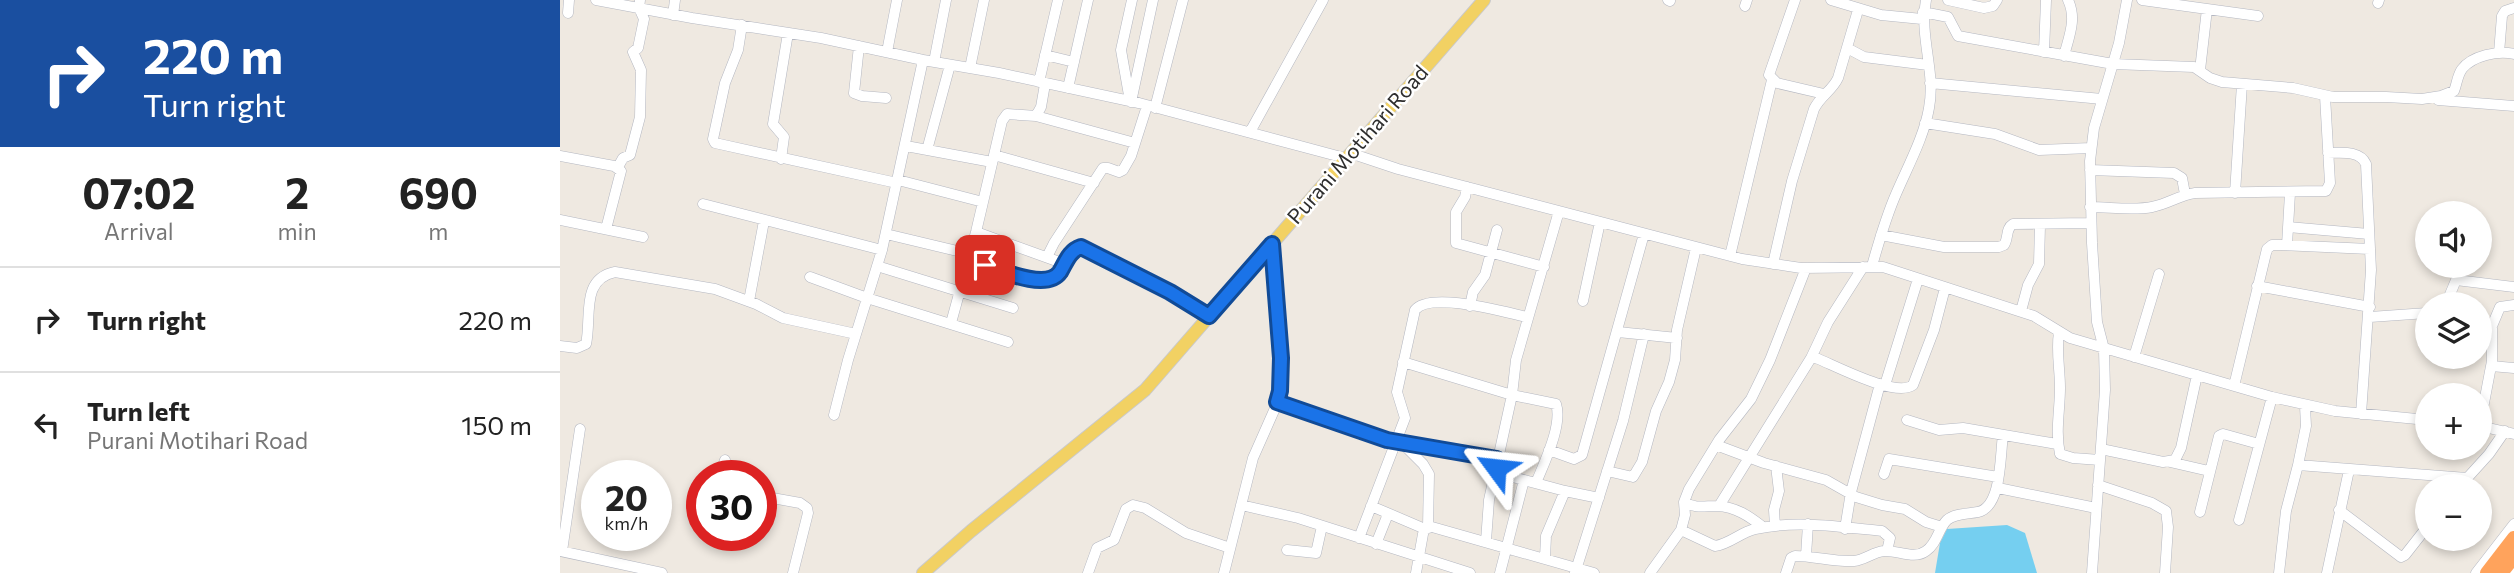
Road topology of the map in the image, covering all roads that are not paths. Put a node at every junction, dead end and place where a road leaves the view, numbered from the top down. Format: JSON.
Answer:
{"nodes":[{"id":1,"x":569,"y":0,"type":"edge"},
{"id":2,"x":596,"y":0,"type":"edge"},
{"id":3,"x":675,"y":0,"type":"edge"},
{"id":4,"x":897,"y":0,"type":"edge"},
{"id":5,"x":946,"y":0,"type":"edge"},
{"id":6,"x":984,"y":0,"type":"edge"},
{"id":7,"x":1058,"y":0,"type":"edge"},
{"id":8,"x":1088,"y":0,"type":"edge"},
{"id":9,"x":1132,"y":0,"type":"edge"},
{"id":10,"x":1153,"y":0,"type":"edge"},
{"id":11,"x":1324,"y":0,"type":"edge"},
{"id":12,"x":1483,"y":0,"type":"edge"},
{"id":13,"x":1795,"y":0,"type":"edge"},
{"id":14,"x":1830,"y":0,"type":"edge"},
{"id":15,"x":1926,"y":0,"type":"edge"},
{"id":16,"x":1948,"y":0,"type":"edge"},
{"id":17,"x":1997,"y":0,"type":"edge"},
{"id":18,"x":2046,"y":0,"type":"edge"},
{"id":19,"x":2068,"y":0,"type":"edge"},
{"id":20,"x":2127,"y":0,"type":"edge"},
{"id":21,"x":2142,"y":0,"type":"edge"},
{"id":22,"x":1181,"y":1,"type":"edge"},
{"id":23,"x":615,"y":2,"type":"edge"},
{"id":24,"x":1974,"y":3,"type":"edge"},
{"id":25,"x":2189,"y":3,"type":"edge"},
{"id":26,"x":640,"y":4,"type":"edge"},
{"id":27,"x":2514,"y":8,"type":"edge"},
{"id":28,"x":2207,"y":9,"type":"junction"},
{"id":29,"x":1858,"y":10,"type":"junction"},
{"id":30,"x":568,"y":13,"type":"dead end"},
{"id":31,"x":673,"y":15,"type":"junction"},
{"id":32,"x":1923,"y":16,"type":"junction"},
{"id":33,"x":2258,"y":16,"type":"dead end"},
{"id":34,"x":742,"y":25,"type":"junction"},
{"id":35,"x":788,"y":33,"type":"junction"},
{"id":36,"x":859,"y":46,"type":"junction"},
{"id":37,"x":1847,"y":48,"type":"junction"},
{"id":38,"x":887,"y":52,"type":"junction"},
{"id":39,"x":2044,"y":52,"type":"junction"},
{"id":40,"x":2499,"y":53,"type":"junction"},
{"id":41,"x":2514,"y":54,"type":"edge"},
{"id":42,"x":1045,"y":55,"type":"junction"},
{"id":43,"x":2064,"y":56,"type":"junction"},
{"id":44,"x":928,"y":61,"type":"junction"},
{"id":45,"x":1074,"y":62,"type":"junction"},
{"id":46,"x":2113,"y":64,"type":"junction"},
{"id":47,"x":950,"y":65,"type":"junction"},
{"id":48,"x":1928,"y":65,"type":"junction"},
{"id":49,"x":970,"y":68,"type":"junction"},
{"id":50,"x":2200,"y":70,"type":"junction"},
{"id":51,"x":1772,"y":80,"type":"junction"},
{"id":52,"x":1042,"y":83,"type":"junction"},
{"id":53,"x":1930,"y":83,"type":"junction"},
{"id":54,"x":2242,"y":84,"type":"junction"},
{"id":55,"x":1068,"y":88,"type":"junction"},
{"id":56,"x":1824,"y":94,"type":"junction"},
{"id":57,"x":2325,"y":96,"type":"junction"},
{"id":58,"x":886,"y":98,"type":"dead end"},
{"id":59,"x":2102,"y":99,"type":"junction"},
{"id":60,"x":2431,"y":99,"type":"junction"},
{"id":61,"x":1131,"y":102,"type":"junction"},
{"id":62,"x":2514,"y":106,"type":"edge"},
{"id":63,"x":1151,"y":107,"type":"junction"},
{"id":64,"x":1036,"y":116,"type":"junction"},
{"id":65,"x":1924,"y":123,"type":"junction"},
{"id":66,"x":1250,"y":132,"type":"junction"},
{"id":67,"x":1135,"y":143,"type":"junction"},
{"id":68,"x":905,"y":146,"type":"junction"},
{"id":69,"x":2091,"y":148,"type":"junction"},
{"id":70,"x":927,"y":150,"type":"junction"},
{"id":71,"x":2328,"y":153,"type":"junction"},
{"id":72,"x":560,"y":156,"type":"edge"},
{"id":73,"x":1347,"y":156,"type":"junction"},
{"id":74,"x":781,"y":159,"type":"junction"},
{"id":75,"x":993,"y":159,"type":"junction"},
{"id":76,"x":618,"y":167,"type":"junction"},
{"id":77,"x":2090,"y":170,"type":"junction"},
{"id":78,"x":898,"y":181,"type":"junction"},
{"id":79,"x":1094,"y":183,"type":"junction"},
{"id":80,"x":1467,"y":187,"type":"junction"},
{"id":81,"x":2290,"y":192,"type":"junction"},
{"id":82,"x":2235,"y":193,"type":"junction"},
{"id":83,"x":2185,"y":194,"type":"junction"},
{"id":84,"x":983,"y":202,"type":"junction"},
{"id":85,"x":703,"y":204,"type":"dead end"},
{"id":86,"x":2090,"y":207,"type":"junction"},
{"id":87,"x":1559,"y":211,"type":"junction"},
{"id":88,"x":560,"y":220,"type":"edge"},
{"id":89,"x":764,"y":221,"type":"junction"},
{"id":90,"x":1600,"y":222,"type":"junction"},
{"id":91,"x":2091,"y":223,"type":"junction"},
{"id":92,"x":2040,"y":225,"type":"junction"},
{"id":93,"x":2288,"y":226,"type":"junction"},
{"id":94,"x":606,"y":229,"type":"junction"},
{"id":95,"x":1497,"y":230,"type":"dead end"},
{"id":96,"x":976,"y":232,"type":"junction"},
{"id":97,"x":886,"y":234,"type":"junction"},
{"id":98,"x":1644,"y":234,"type":"junction"},
{"id":99,"x":2369,"y":234,"type":"junction"},
{"id":100,"x":1881,"y":235,"type":"junction"},
{"id":101,"x":643,"y":237,"type":"dead end"},
{"id":102,"x":1272,"y":244,"type":"junction"},
{"id":103,"x":2287,"y":245,"type":"junction"},
{"id":104,"x":1696,"y":248,"type":"junction"},
{"id":105,"x":2370,"y":249,"type":"junction"},
{"id":106,"x":882,"y":250,"type":"junction"},
{"id":107,"x":1490,"y":253,"type":"junction"},
{"id":108,"x":1730,"y":256,"type":"junction"},
{"id":109,"x":970,"y":257,"type":"junction"},
{"id":110,"x":1047,"y":257,"type":"junction"},
{"id":111,"x":1065,"y":264,"type":"junction"},
{"id":112,"x":1773,"y":264,"type":"junction"},
{"id":113,"x":877,"y":266,"type":"junction"},
{"id":114,"x":1868,"y":266,"type":"junction"},
{"id":115,"x":1544,"y":267,"type":"junction"},
{"id":116,"x":1806,"y":268,"type":"junction"},
{"id":117,"x":2159,"y":274,"type":"dead end"},
{"id":118,"x":810,"y":277,"type":"dead end"},
{"id":119,"x":1918,"y":279,"type":"junction"},
{"id":120,"x":2257,"y":286,"type":"junction"},
{"id":121,"x":2514,"y":287,"type":"edge"},
{"id":122,"x":1945,"y":288,"type":"junction"},
{"id":123,"x":960,"y":290,"type":"junction"},
{"id":124,"x":2451,"y":292,"type":"edge"},
{"id":125,"x":867,"y":298,"type":"junction"},
{"id":126,"x":748,"y":301,"type":"junction"},
{"id":127,"x":1583,"y":301,"type":"dead end"},
{"id":128,"x":2514,"y":305,"type":"edge"},
{"id":129,"x":1470,"y":306,"type":"junction"},
{"id":130,"x":1013,"y":308,"type":"dead end"},
{"id":131,"x":2021,"y":311,"type":"junction"},
{"id":132,"x":2370,"y":312,"type":"junction"},
{"id":133,"x":2415,"y":313,"type":"edge"},
{"id":134,"x":1209,"y":316,"type":"junction"},
{"id":135,"x":1527,"y":317,"type":"junction"},
{"id":136,"x":951,"y":323,"type":"junction"},
{"id":137,"x":1618,"y":332,"type":"junction"},
{"id":138,"x":2059,"y":332,"type":"junction"},
{"id":139,"x":856,"y":334,"type":"junction"},
{"id":140,"x":1644,"y":334,"type":"junction"},
{"id":141,"x":1677,"y":338,"type":"junction"},
{"id":142,"x":1008,"y":342,"type":"dead end"},
{"id":143,"x":560,"y":346,"type":"edge"},
{"id":144,"x":2104,"y":349,"type":"junction"},
{"id":145,"x":2492,"y":351,"type":"edge"},
{"id":146,"x":2134,"y":356,"type":"junction"},
{"id":147,"x":1811,"y":358,"type":"junction"},
{"id":148,"x":1403,"y":362,"type":"junction"},
{"id":149,"x":2492,"y":366,"type":"edge"},
{"id":150,"x":2514,"y":369,"type":"edge"},
{"id":151,"x":2197,"y":375,"type":"junction"},
{"id":152,"x":1882,"y":385,"type":"junction"},
{"id":153,"x":2234,"y":386,"type":"junction"},
{"id":154,"x":1512,"y":395,"type":"junction"},
{"id":155,"x":2272,"y":397,"type":"junction"},
{"id":156,"x":1277,"y":402,"type":"junction"},
{"id":157,"x":2305,"y":406,"type":"junction"},
{"id":158,"x":2361,"y":414,"type":"junction"},
{"id":159,"x":834,"y":415,"type":"dead end"},
{"id":160,"x":2415,"y":419,"type":"edge"},
{"id":161,"x":1908,"y":420,"type":"dead end"},
{"id":162,"x":580,"y":429,"type":"dead end"},
{"id":163,"x":2509,"y":432,"type":"edge"},
{"id":164,"x":2003,"y":435,"type":"junction"},
{"id":165,"x":1398,"y":442,"type":"junction"},
{"id":166,"x":2057,"y":444,"type":"junction"},
{"id":167,"x":2259,"y":444,"type":"junction"},
{"id":168,"x":1716,"y":445,"type":"junction"},
{"id":169,"x":1549,"y":450,"type":"junction"},
{"id":170,"x":2101,"y":455,"type":"junction"},
{"id":171,"x":1748,"y":458,"type":"junction"},
{"id":172,"x":1497,"y":459,"type":"junction"},
{"id":173,"x":2170,"y":462,"type":"junction"},
{"id":174,"x":2298,"y":465,"type":"junction"},
{"id":175,"x":1776,"y":466,"type":"junction"},
{"id":176,"x":2349,"y":470,"type":"junction"},
{"id":177,"x":1607,"y":471,"type":"junction"},
{"id":178,"x":2209,"y":471,"type":"junction"},
{"id":179,"x":1494,"y":472,"type":"junction"},
{"id":180,"x":1884,"y":474,"type":"dead end"},
{"id":181,"x":2471,"y":474,"type":"edge"},
{"id":182,"x":2415,"y":477,"type":"edge"},
{"id":183,"x":1524,"y":480,"type":"junction"},
{"id":184,"x":1536,"y":483,"type":"junction"},
{"id":185,"x":1998,"y":483,"type":"junction"},
{"id":186,"x":2098,"y":485,"type":"junction"},
{"id":187,"x":1564,"y":491,"type":"junction"},
{"id":188,"x":1851,"y":492,"type":"junction"},
{"id":189,"x":1599,"y":498,"type":"junction"},
{"id":190,"x":777,"y":499,"type":"edge"},
{"id":191,"x":1684,"y":502,"type":"junction"},
{"id":192,"x":1241,"y":505,"type":"junction"},
{"id":193,"x":1371,"y":506,"type":"junction"},
{"id":194,"x":1719,"y":506,"type":"junction"},
{"id":195,"x":2096,"y":508,"type":"junction"},
{"id":196,"x":2339,"y":510,"type":"junction"},
{"id":197,"x":2200,"y":512,"type":"dead end"},
{"id":198,"x":1388,"y":514,"type":"junction"},
{"id":199,"x":2239,"y":520,"type":"dead end"},
{"id":200,"x":1808,"y":524,"type":"junction"},
{"id":201,"x":2514,"y":524,"type":"edge"},
{"id":202,"x":1322,"y":526,"type":"junction"},
{"id":203,"x":1774,"y":526,"type":"junction"},
{"id":204,"x":1763,"y":527,"type":"junction"},
{"id":205,"x":1942,"y":527,"type":"junction"},
{"id":206,"x":1427,"y":528,"type":"junction"},
{"id":207,"x":1845,"y":528,"type":"junction"},
{"id":208,"x":1681,"y":530,"type":"junction"},
{"id":209,"x":1359,"y":538,"type":"junction"},
{"id":210,"x":2514,"y":538,"type":"edge"},
{"id":211,"x":1486,"y":541,"type":"junction"},
{"id":212,"x":2415,"y":542,"type":"edge"},
{"id":213,"x":1376,"y":544,"type":"junction"},
{"id":214,"x":1506,"y":547,"type":"junction"},
{"id":215,"x":1230,"y":548,"type":"junction"},
{"id":216,"x":1287,"y":550,"type":"dead end"},
{"id":217,"x":561,"y":551,"type":"edge"},
{"id":218,"x":1887,"y":551,"type":"junction"},
{"id":219,"x":1806,"y":556,"type":"junction"},
{"id":220,"x":2514,"y":556,"type":"edge"},
{"id":221,"x":1418,"y":557,"type":"junction"},
{"id":222,"x":1545,"y":558,"type":"junction"},
{"id":223,"x":1852,"y":561,"type":"junction"},
{"id":224,"x":1576,"y":570,"type":"edge"},
{"id":225,"x":928,"y":572,"type":"edge"},
{"id":226,"x":662,"y":573,"type":"edge"},
{"id":227,"x":793,"y":573,"type":"edge"},
{"id":228,"x":1088,"y":573,"type":"edge"},
{"id":229,"x":1224,"y":573,"type":"edge"},
{"id":230,"x":1416,"y":573,"type":"edge"},
{"id":231,"x":1470,"y":573,"type":"edge"},
{"id":232,"x":1500,"y":573,"type":"edge"},
{"id":233,"x":1594,"y":573,"type":"edge"},
{"id":234,"x":1650,"y":573,"type":"edge"},
{"id":235,"x":1786,"y":573,"type":"edge"},
{"id":236,"x":1850,"y":573,"type":"edge"},
{"id":237,"x":2092,"y":573,"type":"edge"},
{"id":238,"x":2165,"y":573,"type":"edge"},
{"id":239,"x":2279,"y":573,"type":"edge"},
{"id":240,"x":2327,"y":573,"type":"edge"},
{"id":241,"x":2476,"y":573,"type":"edge"},
{"id":242,"x":2487,"y":573,"type":"edge"},
{"id":243,"x":2501,"y":573,"type":"edge"}],
"edges":[{"from":1,"to":30,"type":"street"},
{"from":2,"to":23,"type":"street"},
{"from":3,"to":31,"type":"street"},
{"from":4,"to":38,"type":"street"},
{"from":5,"to":44,"type":"street"},
{"from":6,"to":49,"type":"street"},
{"from":7,"to":42,"type":"street"},
{"from":8,"to":45,"type":"street"},
{"from":9,"to":61,"type":"street"},
{"from":10,"to":61,"type":"street"},
{"from":11,"to":66,"type":"street"},
{"from":12,"to":73,"type":"main road","name":"Purani Motihari Road"},
{"from":13,"to":51,"type":"street"},
{"from":14,"to":29,"type":"street"},
{"from":15,"to":32,"type":"street"},
{"from":16,"to":24,"type":"street"},
{"from":17,"to":24,"type":"street"},
{"from":18,"to":39,"type":"street"},
{"from":19,"to":43,"type":"street"},
{"from":20,"to":46,"type":"street"},
{"from":21,"to":25,"type":"street"},
{"from":22,"to":63,"type":"street"},
{"from":23,"to":26,"type":"street"},
{"from":25,"to":28,"type":"street"},
{"from":26,"to":31,"type":"street"},
{"from":26,"to":76,"type":"street"},
{"from":27,"to":40,"type":"street"},
{"from":28,"to":33,"type":"street"},
{"from":28,"to":50,"type":"street"},
{"from":29,"to":32,"type":"street"},
{"from":29,"to":37,"type":"street"},
{"from":31,"to":34,"type":"street"},
{"from":32,"to":39,"type":"street"},
{"from":32,"to":48,"type":"street"},
{"from":34,"to":35,"type":"street"},
{"from":34,"to":74,"type":"street"},
{"from":35,"to":36,"type":"street"},
{"from":35,"to":74,"type":"street"},
{"from":36,"to":38,"type":"street"},
{"from":36,"to":58,"type":"street"},
{"from":37,"to":48,"type":"street"},
{"from":37,"to":56,"type":"street"},
{"from":38,"to":44,"type":"street"},
{"from":39,"to":43,"type":"street"},
{"from":40,"to":41,"type":"street"},
{"from":40,"to":60,"type":"street"},
{"from":42,"to":45,"type":"street"},
{"from":42,"to":52,"type":"street"},
{"from":43,"to":46,"type":"street"},
{"from":44,"to":47,"type":"street"},
{"from":44,"to":68,"type":"street"},
{"from":45,"to":55,"type":"street"},
{"from":46,"to":50,"type":"street"},
{"from":46,"to":59,"type":"street"},
{"from":47,"to":49,"type":"street"},
{"from":47,"to":70,"type":"street"},
{"from":48,"to":53,"type":"street"},
{"from":49,"to":52,"type":"street"},
{"from":50,"to":54,"type":"street"},
{"from":51,"to":56,"type":"street"},
{"from":51,"to":108,"type":"street"},
{"from":52,"to":55,"type":"street"},
{"from":52,"to":64,"type":"street"},
{"from":53,"to":59,"type":"street"},
{"from":53,"to":65,"type":"street"},
{"from":54,"to":57,"type":"street"},
{"from":54,"to":82,"type":"street"},
{"from":55,"to":61,"type":"street"},
{"from":56,"to":112,"type":"street"},
{"from":57,"to":60,"type":"street"},
{"from":57,"to":71,"type":"street"},
{"from":59,"to":69,"type":"street"},
{"from":60,"to":62,"type":"street"},
{"from":61,"to":63,"type":"street"},
{"from":63,"to":66,"type":"street"},
{"from":63,"to":67,"type":"street"},
{"from":64,"to":67,"type":"street"},
{"from":64,"to":75,"type":"street"},
{"from":65,"to":69,"type":"street"},
{"from":65,"to":100,"type":"street"},
{"from":66,"to":73,"type":"street"},
{"from":67,"to":79,"type":"street"},
{"from":68,"to":70,"type":"street"},
{"from":68,"to":78,"type":"street"},
{"from":69,"to":77,"type":"street"},
{"from":70,"to":75,"type":"street"},
{"from":71,"to":81,"type":"street"},
{"from":71,"to":99,"type":"street"},
{"from":72,"to":76,"type":"street"},
{"from":73,"to":80,"type":"street"},
{"from":73,"to":102,"type":"main road","name":"Purani Motihari Road"},
{"from":74,"to":78,"type":"street"},
{"from":75,"to":79,"type":"street"},
{"from":75,"to":84,"type":"street"},
{"from":76,"to":94,"type":"street"},
{"from":77,"to":83,"type":"street"},
{"from":77,"to":86,"type":"street"},
{"from":78,"to":84,"type":"street"},
{"from":78,"to":97,"type":"street"},
{"from":79,"to":110,"type":"street"},
{"from":80,"to":87,"type":"street"},
{"from":80,"to":107,"type":"street"},
{"from":81,"to":82,"type":"street"},
{"from":81,"to":93,"type":"street"},
{"from":82,"to":83,"type":"street"},
{"from":83,"to":86,"type":"street"},
{"from":84,"to":96,"type":"street"},
{"from":85,"to":89,"type":"street"},
{"from":86,"to":91,"type":"street"},
{"from":87,"to":90,"type":"street"},
{"from":87,"to":115,"type":"street"},
{"from":88,"to":94,"type":"street"},
{"from":89,"to":106,"type":"street"},
{"from":89,"to":126,"type":"street"},
{"from":90,"to":98,"type":"street"},
{"from":90,"to":127,"type":"street"},
{"from":91,"to":92,"type":"street"},
{"from":91,"to":144,"type":"street"},
{"from":92,"to":100,"type":"street"},
{"from":92,"to":131,"type":"street"},
{"from":93,"to":99,"type":"street"},
{"from":93,"to":103,"type":"street"},
{"from":94,"to":101,"type":"street"},
{"from":95,"to":107,"type":"street"},
{"from":96,"to":109,"type":"street"},
{"from":96,"to":110,"type":"street"},
{"from":97,"to":106,"type":"street"},
{"from":97,"to":109,"type":"street"},
{"from":98,"to":104,"type":"street"},
{"from":98,"to":137,"type":"street"},
{"from":99,"to":105,"type":"street"},
{"from":100,"to":114,"type":"street"},
{"from":102,"to":134,"type":"main road","name":"Purani Motihari Road"},
{"from":102,"to":156,"type":"street"},
{"from":103,"to":105,"type":"street"},
{"from":103,"to":120,"type":"street"},
{"from":104,"to":108,"type":"street"},
{"from":104,"to":141,"type":"street"},
{"from":105,"to":132,"type":"street"},
{"from":106,"to":113,"type":"street"},
{"from":107,"to":115,"type":"street"},
{"from":107,"to":129,"type":"street"},
{"from":108,"to":112,"type":"street"},
{"from":109,"to":111,"type":"street"},
{"from":109,"to":123,"type":"street"},
{"from":110,"to":111,"type":"street"},
{"from":111,"to":134,"type":"street"},
{"from":112,"to":116,"type":"street"},
{"from":113,"to":123,"type":"street"},
{"from":113,"to":125,"type":"street"},
{"from":114,"to":116,"type":"street"},
{"from":114,"to":119,"type":"street"},
{"from":114,"to":147,"type":"street"},
{"from":115,"to":135,"type":"street"},
{"from":116,"to":168,"type":"street"},
{"from":117,"to":146,"type":"street"},
{"from":118,"to":125,"type":"street"},
{"from":119,"to":122,"type":"street"},
{"from":119,"to":152,"type":"street"},
{"from":120,"to":132,"type":"street"},
{"from":120,"to":153,"type":"street"},
{"from":121,"to":124,"type":"street"},
{"from":122,"to":131,"type":"street"},
{"from":122,"to":152,"type":"street"},
{"from":123,"to":130,"type":"street"},
{"from":123,"to":136,"type":"street"},
{"from":125,"to":136,"type":"street"},
{"from":125,"to":139,"type":"street"},
{"from":126,"to":139,"type":"street"},
{"from":126,"to":143,"type":"street"},
{"from":128,"to":145,"type":"street"},
{"from":129,"to":135,"type":"street"},
{"from":129,"to":148,"type":"street"},
{"from":131,"to":138,"type":"street"},
{"from":132,"to":133,"type":"street"},
{"from":132,"to":158,"type":"street"},
{"from":134,"to":225,"type":"main road","name":"Purani Motihari Road"},
{"from":135,"to":154,"type":"street"},
{"from":136,"to":142,"type":"street"},
{"from":137,"to":140,"type":"street"},
{"from":137,"to":169,"type":"street"},
{"from":138,"to":144,"type":"street"},
{"from":138,"to":166,"type":"street"},
{"from":139,"to":159,"type":"street"},
{"from":140,"to":141,"type":"street"},
{"from":140,"to":177,"type":"street"},
{"from":141,"to":177,"type":"street"},
{"from":144,"to":146,"type":"street"},
{"from":144,"to":170,"type":"street"},
{"from":146,"to":151,"type":"street"},
{"from":147,"to":152,"type":"street"},
{"from":147,"to":171,"type":"street"},
{"from":148,"to":154,"type":"street"},
{"from":148,"to":165,"type":"street"},
{"from":149,"to":150,"type":"street"},
{"from":151,"to":153,"type":"street"},
{"from":151,"to":173,"type":"street"},
{"from":152,"to":188,"type":"street"},
{"from":153,"to":155,"type":"street"},
{"from":154,"to":169,"type":"street"},
{"from":154,"to":172,"type":"street"},
{"from":155,"to":157,"type":"street"},
{"from":155,"to":167,"type":"street"},
{"from":156,"to":165,"type":"street"},
{"from":156,"to":192,"type":"street"},
{"from":157,"to":158,"type":"street"},
{"from":157,"to":174,"type":"street"},
{"from":158,"to":160,"type":"street"},
{"from":161,"to":164,"type":"street"},
{"from":162,"to":217,"type":"street"},
{"from":163,"to":181,"type":"street"},
{"from":164,"to":166,"type":"street"},
{"from":164,"to":185,"type":"street"},
{"from":165,"to":172,"type":"street"},
{"from":165,"to":193,"type":"street"},
{"from":165,"to":206,"type":"street"},
{"from":166,"to":170,"type":"street"},
{"from":167,"to":178,"type":"street"},
{"from":167,"to":199,"type":"street"},
{"from":168,"to":171,"type":"street"},
{"from":168,"to":191,"type":"street"},
{"from":169,"to":184,"type":"street"},
{"from":170,"to":173,"type":"street"},
{"from":170,"to":186,"type":"street"},
{"from":171,"to":175,"type":"street"},
{"from":171,"to":194,"type":"street"},
{"from":172,"to":179,"type":"street"},
{"from":173,"to":178,"type":"street"},
{"from":174,"to":176,"type":"street"},
{"from":174,"to":239,"type":"street"},
{"from":175,"to":188,"type":"street"},
{"from":175,"to":203,"type":"street"},
{"from":176,"to":182,"type":"street"},
{"from":176,"to":196,"type":"street"},
{"from":177,"to":189,"type":"street"},
{"from":178,"to":197,"type":"street"},
{"from":179,"to":183,"type":"street"},
{"from":179,"to":211,"type":"street"},
{"from":180,"to":185,"type":"street"},
{"from":183,"to":184,"type":"street"},
{"from":183,"to":214,"type":"street"},
{"from":184,"to":187,"type":"street"},
{"from":185,"to":195,"type":"street"},
{"from":185,"to":205,"type":"street"},
{"from":186,"to":195,"type":"street"},
{"from":186,"to":238,"type":"street"},
{"from":187,"to":189,"type":"street"},
{"from":187,"to":222,"type":"street"},
{"from":188,"to":205,"type":"street"},
{"from":188,"to":207,"type":"street"},
{"from":189,"to":224,"type":"street"},
{"from":190,"to":227,"type":"street"},
{"from":191,"to":194,"type":"street"},
{"from":191,"to":208,"type":"street"},
{"from":192,"to":202,"type":"street"},
{"from":192,"to":215,"type":"street"},
{"from":193,"to":198,"type":"street"},
{"from":193,"to":209,"type":"street"},
{"from":194,"to":204,"type":"street"},
{"from":195,"to":237,"type":"street"},
{"from":196,"to":212,"type":"street"},
{"from":196,"to":240,"type":"street"},
{"from":198,"to":206,"type":"street"},
{"from":198,"to":213,"type":"street"},
{"from":200,"to":203,"type":"street"},
{"from":200,"to":207,"type":"street"},
{"from":200,"to":219,"type":"street"},
{"from":201,"to":241,"type":"street"},
{"from":202,"to":209,"type":"street"},
{"from":202,"to":216,"type":"street"},
{"from":203,"to":204,"type":"street"},
{"from":204,"to":208,"type":"street"},
{"from":205,"to":218,"type":"street"},
{"from":206,"to":211,"type":"street"},
{"from":206,"to":221,"type":"street"},
{"from":207,"to":218,"type":"street"},
{"from":208,"to":234,"type":"street"},
{"from":209,"to":213,"type":"street"},
{"from":210,"to":242,"type":"highway"},
{"from":211,"to":214,"type":"street"},
{"from":213,"to":221,"type":"street"},
{"from":214,"to":222,"type":"street"},
{"from":214,"to":232,"type":"street"},
{"from":215,"to":228,"type":"street"},
{"from":215,"to":229,"type":"street"},
{"from":217,"to":226,"type":"street"},
{"from":218,"to":223,"type":"street"},
{"from":219,"to":223,"type":"street"},
{"from":219,"to":235,"type":"street"},
{"from":220,"to":243,"type":"highway"},
{"from":221,"to":230,"type":"street"},
{"from":221,"to":231,"type":"street"},
{"from":222,"to":224,"type":"street"},
{"from":223,"to":236,"type":"street"},
{"from":224,"to":233,"type":"street"}]}
